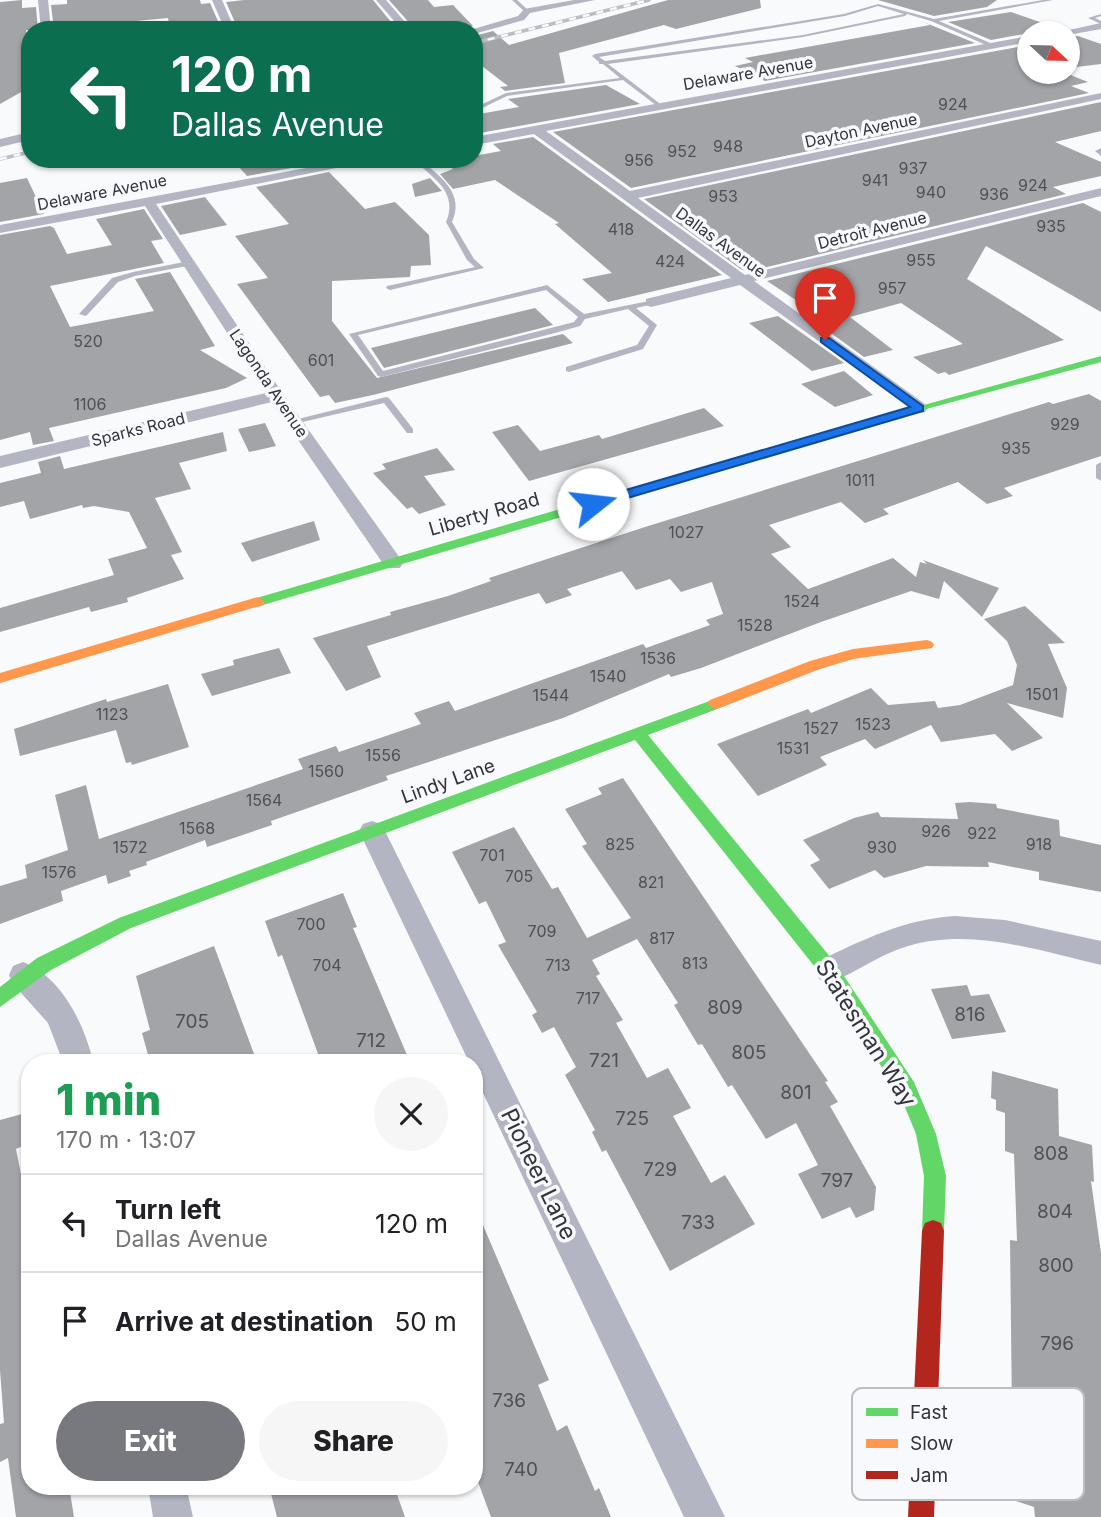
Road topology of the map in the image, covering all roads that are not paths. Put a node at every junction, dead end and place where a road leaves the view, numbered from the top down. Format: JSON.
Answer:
{"nodes":[{"id":1,"x":43,"y":0,"type":"edge"},
{"id":2,"x":217,"y":0,"type":"edge"},
{"id":3,"x":381,"y":0,"type":"edge"},
{"id":4,"x":514,"y":0,"type":"edge"},
{"id":5,"x":590,"y":0,"type":"edge"},
{"id":6,"x":887,"y":0,"type":"edge"},
{"id":7,"x":1051,"y":0,"type":"edge"},
{"id":8,"x":878,"y":5,"type":"junction"},
{"id":9,"x":527,"y":11,"type":"junction"},
{"id":10,"x":906,"y":14,"type":"junction"},
{"id":11,"x":1101,"y":15,"type":"edge"},
{"id":12,"x":933,"y":20,"type":"junction"},
{"id":13,"x":45,"y":21,"type":"edge"},
{"id":14,"x":226,"y":21,"type":"edge"},
{"id":15,"x":399,"y":21,"type":"edge"},
{"id":16,"x":1101,"y":24,"type":"edge"},
{"id":17,"x":483,"y":28,"type":"edge"},
{"id":18,"x":1080,"y":28,"type":"edge"},
{"id":19,"x":1017,"y":41,"type":"edge"},
{"id":20,"x":993,"y":46,"type":"junction"},
{"id":21,"x":601,"y":63,"type":"junction"},
{"id":22,"x":622,"y":79,"type":"junction"},
{"id":23,"x":1101,"y":96,"type":"edge"},
{"id":24,"x":483,"y":106,"type":"edge"},
{"id":25,"x":661,"y":107,"type":"junction"},
{"id":26,"x":537,"y":130,"type":"junction"},
{"id":27,"x":21,"y":138,"type":"edge"},
{"id":28,"x":483,"y":139,"type":"edge"},
{"id":29,"x":0,"y":143,"type":"edge"},
{"id":30,"x":326,"y":168,"type":"edge"},
{"id":31,"x":425,"y":168,"type":"edge"},
{"id":32,"x":1101,"y":192,"type":"edge"},
{"id":33,"x":628,"y":196,"type":"junction"},
{"id":34,"x":148,"y":201,"type":"junction"},
{"id":35,"x":0,"y":229,"type":"edge"},
{"id":36,"x":189,"y":263,"type":"junction"},
{"id":37,"x":742,"y":279,"type":"junction"},
{"id":38,"x":390,"y":288,"type":"dead end"},
{"id":39,"x":651,"y":302,"type":"joint"},
{"id":40,"x":630,"y":307,"type":"junction"},
{"id":41,"x":83,"y":314,"type":"dead end"},
{"id":42,"x":582,"y":317,"type":"junction"},
{"id":43,"x":1101,"y":359,"type":"edge"},
{"id":44,"x":569,"y":369,"type":"dead end"},
{"id":45,"x":276,"y":396,"type":"junction"},
{"id":46,"x":919,"y":408,"type":"junction"},
{"id":47,"x":294,"y":421,"type":"junction"},
{"id":48,"x":410,"y":431,"type":"dead end"},
{"id":49,"x":0,"y":463,"type":"edge"},
{"id":50,"x":1101,"y":466,"type":"edge"},
{"id":51,"x":1101,"y":478,"type":"edge"},
{"id":52,"x":393,"y":563,"type":"junction"},
{"id":53,"x":927,"y":645,"type":"dead end"},
{"id":54,"x":0,"y":678,"type":"edge"},
{"id":55,"x":639,"y":734,"type":"junction"},
{"id":56,"x":372,"y":831,"type":"junction"},
{"id":57,"x":1101,"y":953,"type":"edge"},
{"id":58,"x":829,"y":970,"type":"junction"},
{"id":59,"x":23,"y":975,"type":"junction"},
{"id":60,"x":0,"y":998,"type":"edge"},
{"id":61,"x":76,"y":1054,"type":"edge"},
{"id":62,"x":480,"y":1054,"type":"edge"},
{"id":63,"x":483,"y":1060,"type":"edge"},
{"id":64,"x":926,"y":1388,"type":"edge"},
{"id":65,"x":169,"y":1495,"type":"edge"},
{"id":66,"x":173,"y":1517,"type":"edge"},
{"id":67,"x":705,"y":1517,"type":"edge"}],
"edges":[{"from":1,"to":13,"type":"street"},
{"from":2,"to":14,"type":"street"},
{"from":3,"to":15,"type":"street"},
{"from":4,"to":9,"type":"lane"},
{"from":5,"to":9,"type":"street"},
{"from":6,"to":8,"type":"lane"},
{"from":7,"to":12,"type":"lane"},
{"from":8,"to":10,"type":"lane"},
{"from":8,"to":21,"type":"lane"},
{"from":9,"to":17,"type":"street"},
{"from":10,"to":12,"type":"lane"},
{"from":10,"to":21,"type":"lane"},
{"from":11,"to":16,"type":"lane"},
{"from":12,"to":20,"type":"lane"},
{"from":16,"to":18,"type":"street"},
{"from":19,"to":20,"type":"street","name":"Delaware Avenue"},
{"from":20,"to":25,"type":"street","name":"Delaware Avenue"},
{"from":21,"to":22,"type":"lane"},
{"from":22,"to":24,"type":"lane"},
{"from":22,"to":25,"type":"lane"},
{"from":23,"to":33,"type":"street","name":"Dayton Avenue"},
{"from":25,"to":26,"type":"street","name":"Delaware Avenue"},
{"from":26,"to":28,"type":"street","name":"Delaware Avenue"},
{"from":26,"to":33,"type":"street","name":"Dallas Avenue"},
{"from":27,"to":29,"type":"street"},
{"from":30,"to":34,"type":"street","name":"Delaware Avenue"},
{"from":31,"to":38,"type":"lane"},
{"from":32,"to":37,"type":"street","name":"Detroit Avenue"},
{"from":33,"to":37,"type":"street","name":"Dallas Avenue"},
{"from":34,"to":35,"type":"street","name":"Delaware Avenue"},
{"from":34,"to":36,"type":"street","name":"Lagonda Avenue"},
{"from":36,"to":41,"type":"lane"},
{"from":36,"to":45,"type":"street","name":"Lagonda Avenue"},
{"from":37,"to":39,"type":"street","name":"Detroit Avenue"},
{"from":37,"to":46,"type":"street","name":"Dallas Avenue"},
{"from":39,"to":40,"type":"lane"},
{"from":40,"to":42,"type":"lane"},
{"from":40,"to":44,"type":"lane"},
{"from":42,"to":42,"type":"lane"},
{"from":43,"to":46,"type":"street","name":"Liberty Road"},
{"from":45,"to":47,"type":"street","name":"Lagonda Avenue"},
{"from":45,"to":49,"type":"street","name":"Sparks Road"},
{"from":46,"to":52,"type":"street","name":"Liberty Road"},
{"from":47,"to":48,"type":"lane"},
{"from":47,"to":52,"type":"street","name":"Lagonda Avenue"},
{"from":50,"to":51,"type":"lane"},
{"from":52,"to":54,"type":"street","name":"Liberty Road"},
{"from":53,"to":55,"type":"street","name":"Lindy Lane"},
{"from":55,"to":56,"type":"street","name":"Lindy Lane"},
{"from":55,"to":58,"type":"street","name":"Statesman Way"},
{"from":56,"to":59,"type":"street","name":"Lindy Lane"},
{"from":56,"to":62,"type":"street","name":"Pioneer Lane"},
{"from":57,"to":58,"type":"street"},
{"from":58,"to":64,"type":"street","name":"Statesman Way"},
{"from":59,"to":60,"type":"street","name":"Lindy Lane"},
{"from":59,"to":61,"type":"street"},
{"from":63,"to":67,"type":"street","name":"Pioneer Lane"},
{"from":65,"to":66,"type":"street"}]}
